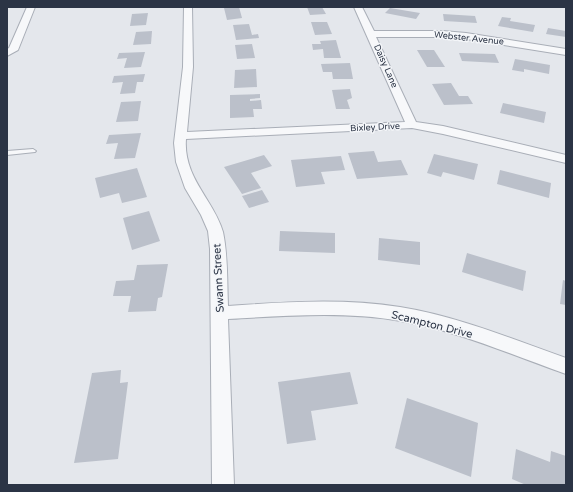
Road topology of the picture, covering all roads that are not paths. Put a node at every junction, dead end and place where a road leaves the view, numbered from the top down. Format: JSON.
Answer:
{"nodes":[{"id":1,"x":31,"y":7,"type":"edge"},
{"id":2,"x":188,"y":7,"type":"edge"},
{"id":3,"x":358,"y":7,"type":"edge"},
{"id":4,"x":372,"y":34,"type":"junction"},
{"id":5,"x":566,"y":52,"type":"edge"},
{"id":6,"x":7,"y":53,"type":"edge"},
{"id":7,"x":412,"y":125,"type":"junction"},
{"id":8,"x":181,"y":136,"type":"junction"},
{"id":9,"x":33,"y":151,"type":"dead end"},
{"id":10,"x":7,"y":153,"type":"edge"},
{"id":11,"x":566,"y":159,"type":"edge"},
{"id":12,"x":220,"y":313,"type":"junction"},
{"id":13,"x":566,"y":366,"type":"edge"},
{"id":14,"x":223,"y":485,"type":"edge"}],
"edges":[{"from":1,"to":6,"type":"street"},
{"from":2,"to":8,"type":"street","name":"Swann Street"},
{"from":3,"to":4,"type":"street","name":"Daisy Lane"},
{"from":4,"to":5,"type":"street","name":"Webster Avenue"},
{"from":4,"to":7,"type":"street","name":"Daisy Lane"},
{"from":7,"to":8,"type":"street","name":"Bixley Drive"},
{"from":7,"to":11,"type":"street","name":"Bixley Drive"},
{"from":8,"to":12,"type":"street","name":"Swann Street"},
{"from":9,"to":10,"type":"lane"},
{"from":12,"to":13,"type":"street","name":"Scampton Drive"},
{"from":12,"to":14,"type":"street","name":"Swann Street"}]}
